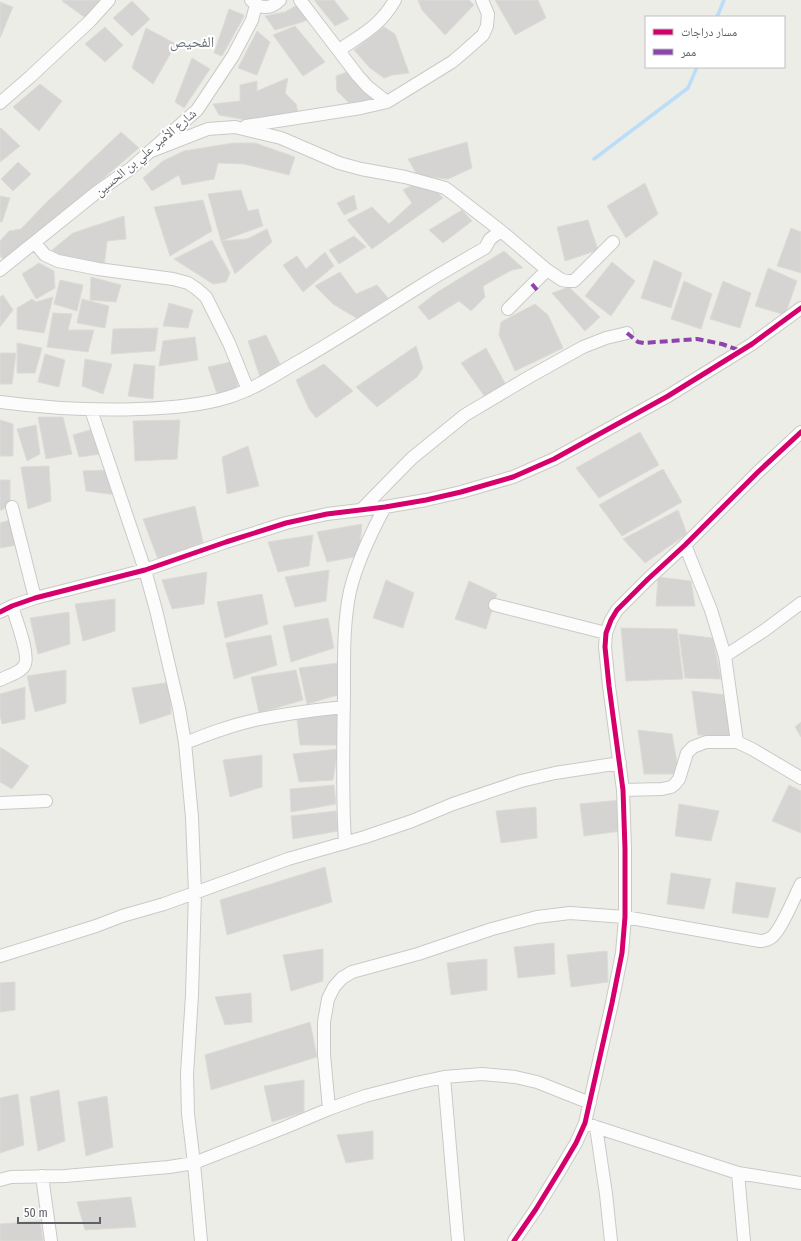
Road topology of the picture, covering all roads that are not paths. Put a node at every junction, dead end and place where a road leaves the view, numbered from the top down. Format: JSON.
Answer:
{"nodes":[{"id":1,"x":109,"y":0,"type":"edge"},
{"id":2,"x":280,"y":0,"type":"edge"},
{"id":3,"x":300,"y":0,"type":"edge"},
{"id":4,"x":395,"y":0,"type":"edge"},
{"id":5,"x":482,"y":0,"type":"edge"},
{"id":6,"x":254,"y":2,"type":"edge"},
{"id":7,"x":339,"y":50,"type":"junction"},
{"id":8,"x":387,"y":102,"type":"junction"},
{"id":9,"x":0,"y":103,"type":"edge"},
{"id":10,"x":197,"y":110,"type":"junction"},
{"id":11,"x":235,"y":127,"type":"junction"},
{"id":12,"x":208,"y":128,"type":"junction"},
{"id":13,"x":149,"y":152,"type":"junction"},
{"id":14,"x":501,"y":231,"type":"junction"},
{"id":15,"x":613,"y":242,"type":"dead end"},
{"id":16,"x":35,"y":243,"type":"junction"},
{"id":17,"x":0,"y":270,"type":"edge"},
{"id":18,"x":547,"y":270,"type":"junction"},
{"id":19,"x":801,"y":308,"type":"edge"},
{"id":20,"x":508,"y":309,"type":"dead end"},
{"id":21,"x":627,"y":333,"type":"dead end"},
{"id":22,"x":248,"y":390,"type":"junction"},
{"id":23,"x":0,"y":402,"type":"edge"},
{"id":24,"x":90,"y":410,"type":"junction"},
{"id":25,"x":801,"y":432,"type":"edge"},
{"id":26,"x":12,"y":507,"type":"dead end"},
{"id":27,"x":385,"y":507,"type":"junction"},
{"id":28,"x":362,"y":509,"type":"junction"},
{"id":29,"x":684,"y":545,"type":"junction"},
{"id":30,"x":145,"y":570,"type":"junction"},
{"id":31,"x":35,"y":598,"type":"junction"},
{"id":32,"x":801,"y":603,"type":"edge"},
{"id":33,"x":495,"y":605,"type":"dead end"},
{"id":34,"x":12,"y":606,"type":"junction"},
{"id":35,"x":0,"y":612,"type":"edge"},
{"id":36,"x":606,"y":633,"type":"junction"},
{"id":37,"x":725,"y":656,"type":"junction"},
{"id":38,"x":0,"y":680,"type":"edge"},
{"id":39,"x":344,"y":707,"type":"junction"},
{"id":40,"x":738,"y":742,"type":"junction"},
{"id":41,"x":185,"y":743,"type":"junction"},
{"id":42,"x":620,"y":763,"type":"junction"},
{"id":43,"x":801,"y":778,"type":"edge"},
{"id":44,"x":623,"y":790,"type":"junction"},
{"id":45,"x":46,"y":801,"type":"dead end"},
{"id":46,"x":0,"y":803,"type":"edge"},
{"id":47,"x":345,"y":843,"type":"junction"},
{"id":48,"x":801,"y":884,"type":"edge"},
{"id":49,"x":195,"y":893,"type":"junction"},
{"id":50,"x":625,"y":917,"type":"junction"},
{"id":51,"x":0,"y":956,"type":"edge"},
{"id":52,"x":444,"y":1077,"type":"junction"},
{"id":53,"x":590,"y":1103,"type":"junction"},
{"id":54,"x":329,"y":1109,"type":"junction"},
{"id":55,"x":591,"y":1125,"type":"junction"},
{"id":56,"x":194,"y":1163,"type":"junction"},
{"id":57,"x":738,"y":1173,"type":"junction"},
{"id":58,"x":42,"y":1176,"type":"junction"},
{"id":59,"x":0,"y":1180,"type":"edge"},
{"id":60,"x":801,"y":1183,"type":"edge"},
{"id":61,"x":51,"y":1241,"type":"edge"},
{"id":62,"x":201,"y":1241,"type":"edge"},
{"id":63,"x":458,"y":1241,"type":"edge"},
{"id":64,"x":514,"y":1241,"type":"edge"},
{"id":65,"x":611,"y":1241,"type":"edge"},
{"id":66,"x":744,"y":1241,"type":"edge"}],
"edges":[{"from":1,"to":9,"type":"street"},
{"from":2,"to":6,"type":"street"},
{"from":3,"to":7,"type":"street"},
{"from":4,"to":7,"type":"street"},
{"from":5,"to":8,"type":"street"},
{"from":6,"to":10,"type":"street","name":"شارع الأمير علي بن الحسين"},
{"from":7,"to":8,"type":"street"},
{"from":8,"to":11,"type":"street"},
{"from":10,"to":12,"type":"street"},
{"from":10,"to":13,"type":"street","name":"شارع الأمير علي بن الحسين"},
{"from":11,"to":12,"type":"street"},
{"from":11,"to":14,"type":"street"},
{"from":12,"to":13,"type":"street"},
{"from":13,"to":16,"type":"street","name":"شارع الأمير علي بن الحسين"},
{"from":14,"to":18,"type":"street"},
{"from":14,"to":22,"type":"street"},
{"from":15,"to":18,"type":"street"},
{"from":16,"to":17,"type":"street","name":"شارع الأمير علي بن الحسين"},
{"from":16,"to":22,"type":"street"},
{"from":18,"to":20,"type":"street"},
{"from":19,"to":27,"type":"street"},
{"from":21,"to":28,"type":"street"},
{"from":22,"to":24,"type":"street"},
{"from":23,"to":24,"type":"street"},
{"from":24,"to":30,"type":"street"},
{"from":25,"to":29,"type":"street"},
{"from":26,"to":31,"type":"street"},
{"from":27,"to":28,"type":"street"},
{"from":27,"to":39,"type":"street"},
{"from":28,"to":30,"type":"street"},
{"from":29,"to":36,"type":"street"},
{"from":29,"to":37,"type":"street"},
{"from":30,"to":31,"type":"street"},
{"from":30,"to":41,"type":"street"},
{"from":31,"to":34,"type":"street"},
{"from":32,"to":37,"type":"street"},
{"from":33,"to":36,"type":"street"},
{"from":34,"to":35,"type":"street"},
{"from":34,"to":38,"type":"street"},
{"from":36,"to":42,"type":"street"},
{"from":37,"to":40,"type":"street"},
{"from":39,"to":41,"type":"street"},
{"from":39,"to":47,"type":"street"},
{"from":40,"to":43,"type":"street"},
{"from":40,"to":44,"type":"street"},
{"from":41,"to":49,"type":"street"},
{"from":42,"to":44,"type":"street"},
{"from":42,"to":47,"type":"street"},
{"from":44,"to":50,"type":"street"},
{"from":45,"to":46,"type":"street"},
{"from":47,"to":49,"type":"street"},
{"from":48,"to":50,"type":"street"},
{"from":49,"to":51,"type":"street"},
{"from":49,"to":56,"type":"street"},
{"from":50,"to":53,"type":"street"},
{"from":50,"to":54,"type":"street"},
{"from":52,"to":53,"type":"street"},
{"from":52,"to":54,"type":"street"},
{"from":52,"to":63,"type":"street"},
{"from":53,"to":55,"type":"street"},
{"from":54,"to":56,"type":"street"},
{"from":55,"to":57,"type":"street"},
{"from":55,"to":64,"type":"street"},
{"from":55,"to":65,"type":"street"},
{"from":56,"to":58,"type":"street"},
{"from":56,"to":62,"type":"street"},
{"from":57,"to":60,"type":"street"},
{"from":57,"to":66,"type":"street"},
{"from":58,"to":59,"type":"street"},
{"from":58,"to":61,"type":"street"}]}
